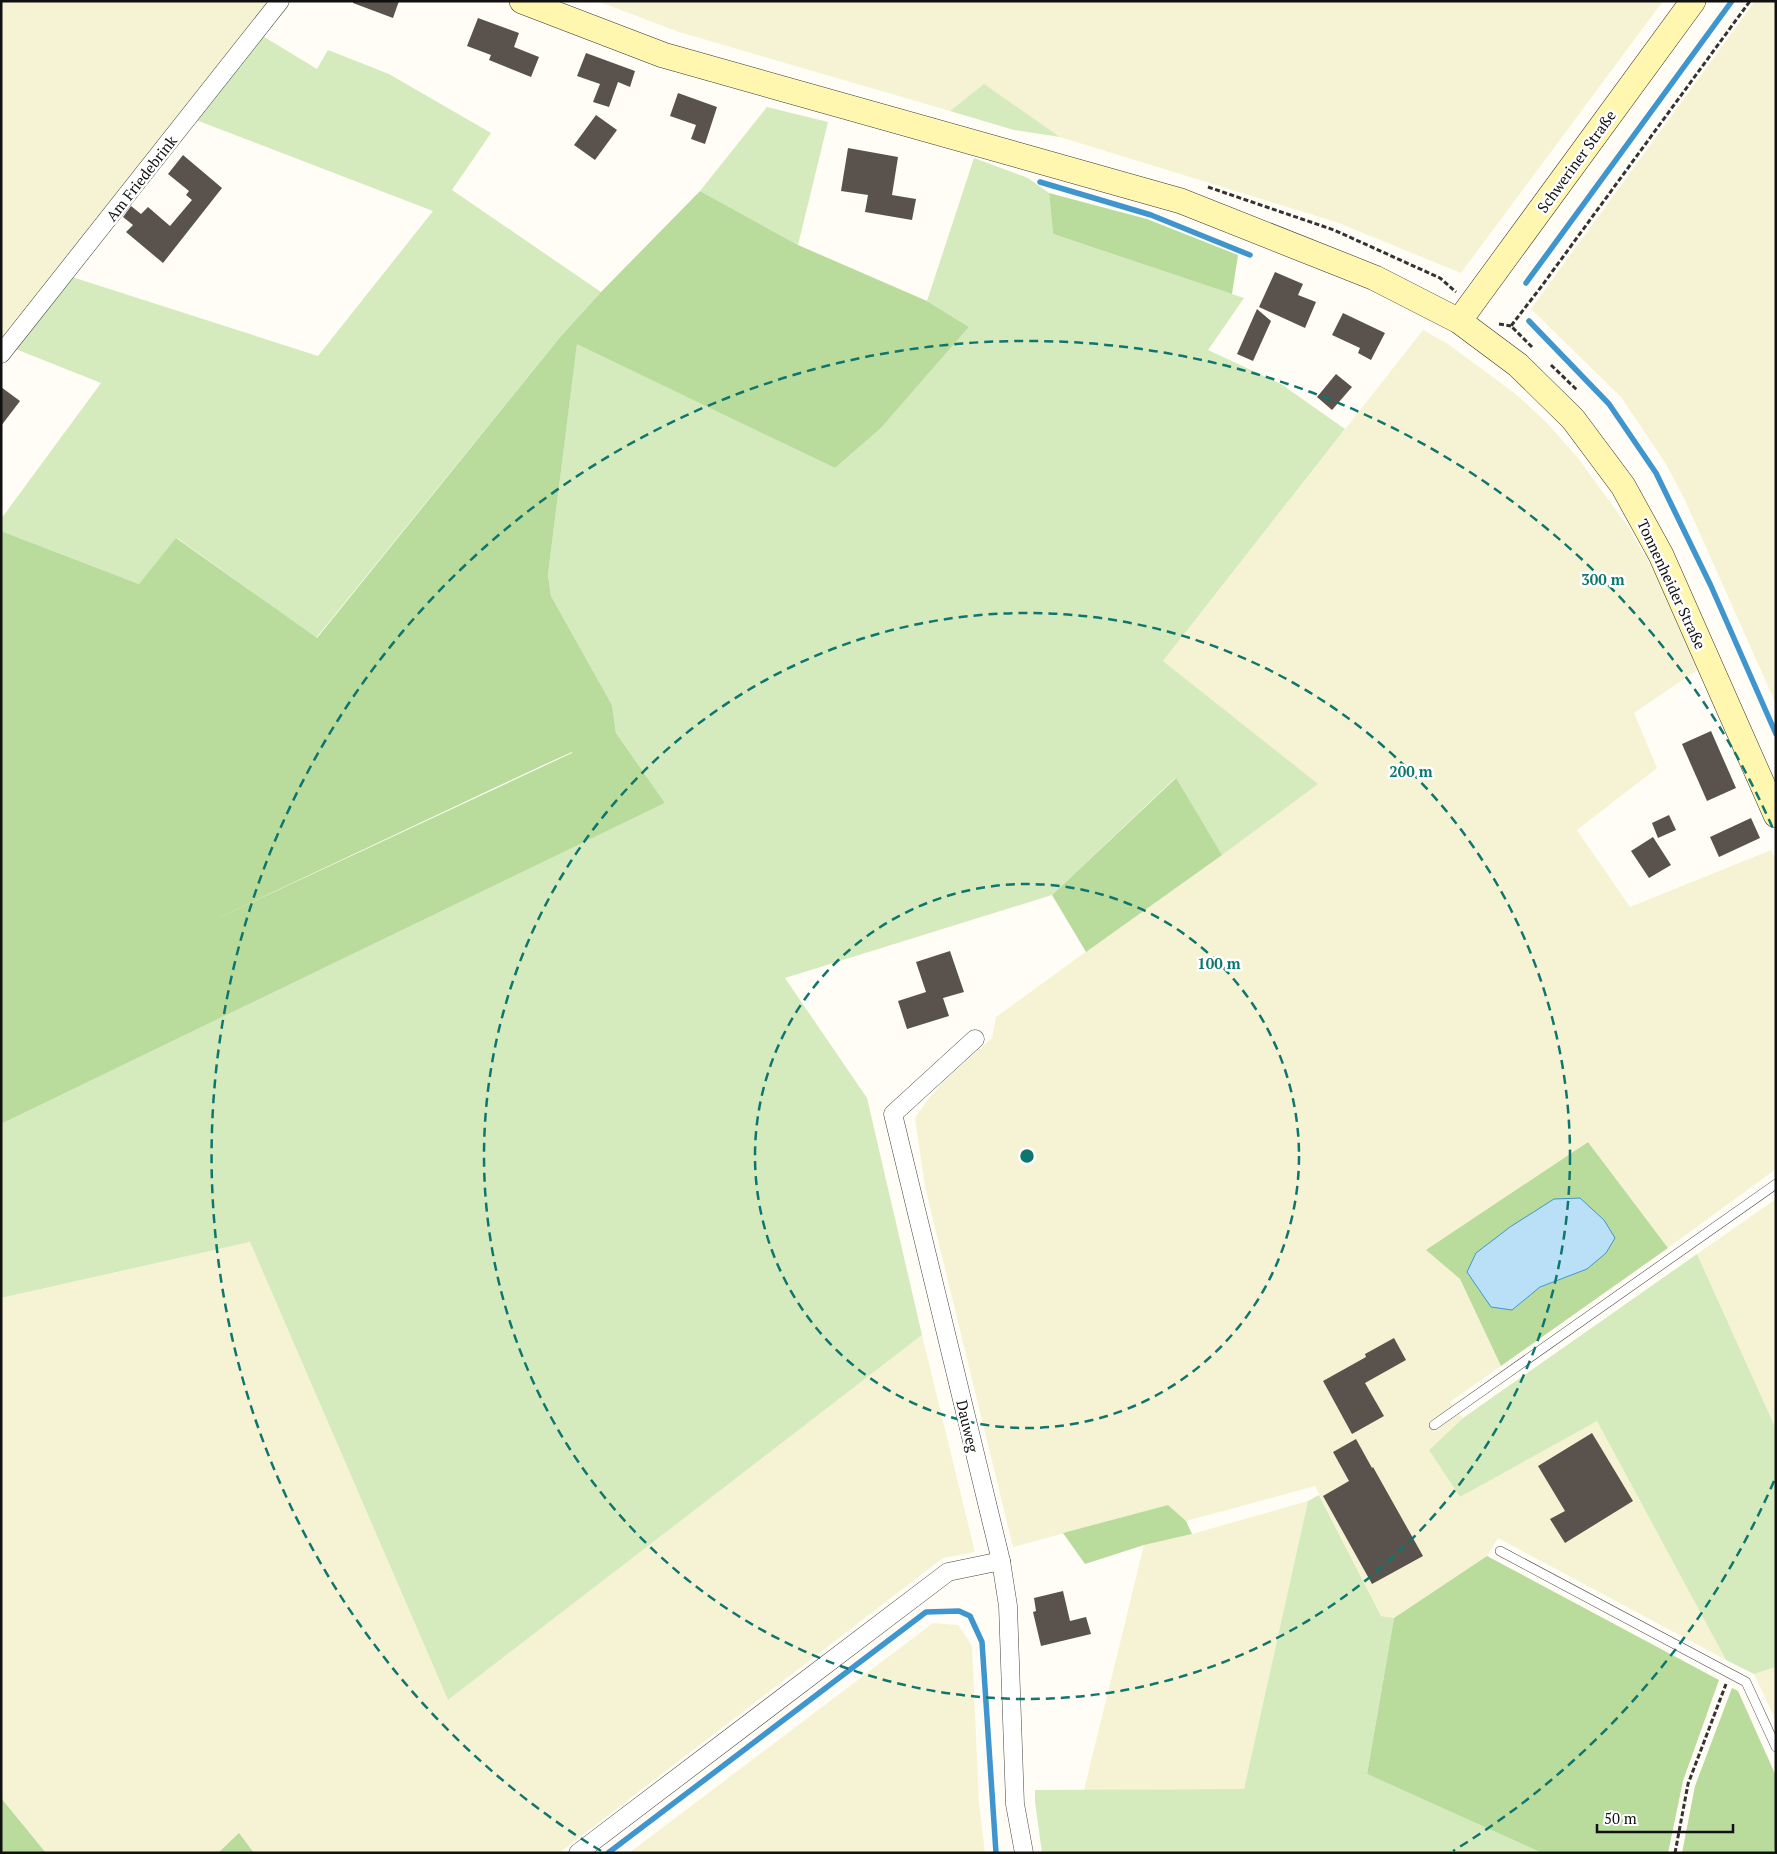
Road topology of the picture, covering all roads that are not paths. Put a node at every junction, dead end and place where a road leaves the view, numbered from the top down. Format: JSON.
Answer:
{"nodes":[{"id":1,"x":280,"y":1,"type":"edge"},
{"id":2,"x":522,"y":1,"type":"edge"},
{"id":3,"x":1693,"y":1,"type":"edge"},
{"id":4,"x":1459,"y":321,"type":"junction"},
{"id":5,"x":1,"y":354,"type":"edge"},
{"id":6,"x":1776,"y":815,"type":"edge"},
{"id":7,"x":975,"y":1039,"type":"dead end"},
{"id":8,"x":1776,"y":1184,"type":"edge"},
{"id":9,"x":1434,"y":1425,"type":"dead end"},
{"id":10,"x":1500,"y":1551,"type":"dead end"},
{"id":11,"x":1001,"y":1561,"type":"junction"},
{"id":12,"x":1776,"y":1747,"type":"edge"},
{"id":13,"x":578,"y":1853,"type":"edge"},
{"id":14,"x":1024,"y":1853,"type":"edge"}],
"edges":[{"from":1,"to":5,"type":"street","name":"Am Friedebrink"},
{"from":2,"to":4,"type":"street","name":"Tonnenheider Straße"},
{"from":3,"to":4,"type":"street","name":"Schweriner Straße"},
{"from":4,"to":6,"type":"street","name":"Tonnenheider Straße"},
{"from":7,"to":11,"type":"street","name":"Dauweg"},
{"from":8,"to":9,"type":"lane"},
{"from":10,"to":12,"type":"lane"},
{"from":11,"to":13,"type":"street"},
{"from":11,"to":14,"type":"street","name":"Dauweg"}]}
